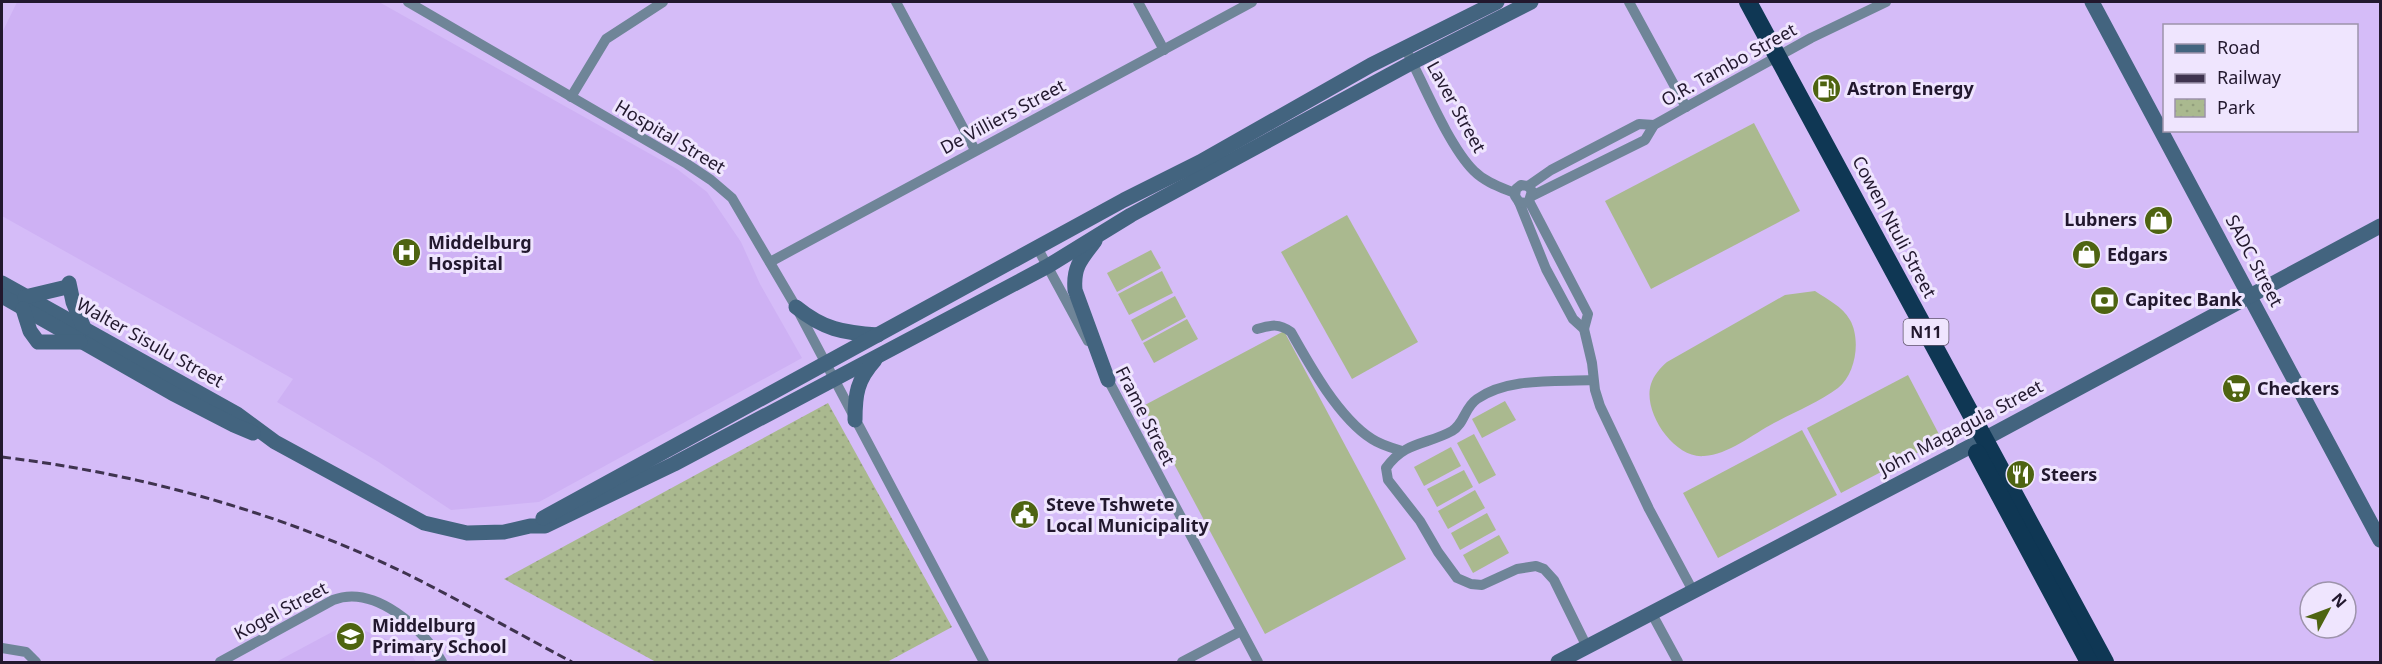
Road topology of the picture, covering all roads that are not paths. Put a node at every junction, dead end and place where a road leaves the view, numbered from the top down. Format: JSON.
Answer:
{"nodes":[{"id":1,"x":408,"y":2,"type":"edge"},
{"id":2,"x":663,"y":2,"type":"edge"},
{"id":3,"x":896,"y":2,"type":"edge"},
{"id":4,"x":1138,"y":2,"type":"edge"},
{"id":5,"x":1252,"y":2,"type":"edge"},
{"id":6,"x":1497,"y":2,"type":"edge"},
{"id":7,"x":1531,"y":2,"type":"edge"},
{"id":8,"x":1629,"y":2,"type":"edge"},
{"id":9,"x":1736,"y":2,"type":"edge"},
{"id":10,"x":1748,"y":2,"type":"edge"},
{"id":11,"x":1886,"y":2,"type":"edge"},
{"id":12,"x":2092,"y":2,"type":"edge"},
{"id":13,"x":1164,"y":50,"type":"junction"},
{"id":14,"x":1409,"y":55,"type":"junction"},
{"id":15,"x":1773,"y":59,"type":"junction"},
{"id":16,"x":571,"y":97,"type":"junction"},
{"id":17,"x":1686,"y":107,"type":"junction"},
{"id":18,"x":1654,"y":125,"type":"junction"},
{"id":19,"x":1260,"y":137,"type":"junction"},
{"id":20,"x":975,"y":150,"type":"junction"},
{"id":21,"x":1578,"y":156,"type":"junction"},
{"id":22,"x":1586,"y":170,"type":"junction"},
{"id":23,"x":1525,"y":196,"type":"junction"},
{"id":24,"x":1124,"y":200,"type":"junction"},
{"id":25,"x":1131,"y":215,"type":"junction"},
{"id":26,"x":2380,"y":226,"type":"edge"},
{"id":27,"x":1100,"y":234,"type":"junction"},
{"id":28,"x":1038,"y":249,"type":"junction"},
{"id":29,"x":770,"y":262,"type":"junction"},
{"id":30,"x":1048,"y":266,"type":"junction"},
{"id":31,"x":2,"y":283,"type":"edge"},
{"id":32,"x":2250,"y":295,"type":"junction"},
{"id":33,"x":2,"y":296,"type":"edge"},
{"id":34,"x":24,"y":303,"type":"junction"},
{"id":35,"x":795,"y":307,"type":"junction"},
{"id":36,"x":1257,"y":329,"type":"dead end"},
{"id":37,"x":1584,"y":329,"type":"junction"},
{"id":38,"x":84,"y":335,"type":"junction"},
{"id":39,"x":878,"y":335,"type":"junction"},
{"id":40,"x":882,"y":354,"type":"junction"},
{"id":41,"x":825,"y":364,"type":"junction"},
{"id":42,"x":833,"y":380,"type":"junction"},
{"id":43,"x":1108,"y":380,"type":"junction"},
{"id":44,"x":1593,"y":381,"type":"junction"},
{"id":45,"x":855,"y":420,"type":"junction"},
{"id":46,"x":1978,"y":442,"type":"junction"},
{"id":47,"x":1402,"y":451,"type":"junction"},
{"id":48,"x":530,"y":526,"type":"junction"},
{"id":49,"x":2380,"y":540,"type":"edge"},
{"id":50,"x":1693,"y":591,"type":"junction"},
{"id":51,"x":1652,"y":614,"type":"junction"},
{"id":52,"x":1241,"y":631,"type":"junction"},
{"id":53,"x":1587,"y":647,"type":"junction"},
{"id":54,"x":2,"y":648,"type":"edge"},
{"id":55,"x":34,"y":659,"type":"edge"},
{"id":56,"x":2099,"y":662,"type":"edge"},
{"id":57,"x":220,"y":663,"type":"edge"},
{"id":58,"x":442,"y":663,"type":"edge"},
{"id":59,"x":984,"y":663,"type":"edge"},
{"id":60,"x":1182,"y":663,"type":"edge"},
{"id":61,"x":1258,"y":663,"type":"edge"},
{"id":62,"x":1558,"y":663,"type":"edge"},
{"id":63,"x":1678,"y":663,"type":"edge"}],
"edges":[{"from":1,"to":16,"type":"street","name":"Hospital Street"},
{"from":2,"to":16,"type":"street"},
{"from":3,"to":20,"type":"street"},
{"from":4,"to":13,"type":"street"},
{"from":5,"to":13,"type":"street","name":"De Villiers Street"},
{"from":6,"to":14,"type":"main road"},
{"from":7,"to":14,"type":"main road"},
{"from":8,"to":17,"type":"street"},
{"from":9,"to":15,"type":"highway","name":"Cowen Ntuli Street","number":"N11"},
{"from":10,"to":15,"type":"highway","name":"Cowen Ntuli Street","number":"N11"},
{"from":11,"to":15,"type":"street","name":"O.R. Tambo Street"},
{"from":12,"to":32,"type":"main road","name":"SADC Street"},
{"from":13,"to":20,"type":"street","name":"De Villiers Street"},
{"from":14,"to":19,"type":"main road"},
{"from":14,"to":23,"type":"street","name":"Laver Street"},
{"from":15,"to":17,"type":"street","name":"O.R. Tambo Street"},
{"from":15,"to":46,"type":"highway","name":"Cowen Ntuli Street","number":"N11"},
{"from":16,"to":29,"type":"street","name":"Hospital Street"},
{"from":17,"to":18,"type":"street","name":"O.R. Tambo Street"},
{"from":18,"to":21,"type":"street","name":"O.R. Tambo Street"},
{"from":18,"to":22,"type":"street","name":"O.R. Tambo Street"},
{"from":19,"to":24,"type":"main road"},
{"from":19,"to":25,"type":"main road","name":"Walter Sisulu Street"},
{"from":20,"to":29,"type":"street","name":"De Villiers Street"},
{"from":21,"to":22,"type":"street"},
{"from":21,"to":23,"type":"street","name":"O.R. Tambo Street"},
{"from":22,"to":23,"type":"street","name":"O.R. Tambo Street"},
{"from":23,"to":37,"type":"street"},
{"from":23,"to":37,"type":"street"},
{"from":24,"to":25,"type":"main road"},
{"from":24,"to":28,"type":"main road"},
{"from":25,"to":27,"type":"main road","name":"Walter Sisulu Street"},
{"from":26,"to":32,"type":"main road","name":"John Magagula Street"},
{"from":27,"to":30,"type":"main road","name":"Walter Sisulu Street"},
{"from":27,"to":43,"type":"main road"},
{"from":28,"to":30,"type":"street","name":"Frame Street"},
{"from":28,"to":39,"type":"main road"},
{"from":29,"to":35,"type":"street","name":"Hospital Street"},
{"from":30,"to":40,"type":"main road","name":"Walter Sisulu Street"},
{"from":30,"to":43,"type":"street","name":"Frame Street"},
{"from":31,"to":34,"type":"main road","name":"Walter Sisulu Street"},
{"from":32,"to":46,"type":"main road","name":"John Magagula Street"},
{"from":32,"to":49,"type":"main road","name":"SADC Street"},
{"from":33,"to":34,"type":"main road","name":"Walter Sisulu Street"},
{"from":34,"to":38,"type":"main road","name":"Walter Sisulu Street"},
{"from":34,"to":38,"type":"main road"},
{"from":34,"to":38,"type":"main road"},
{"from":35,"to":39,"type":"main road"},
{"from":35,"to":41,"type":"street","name":"Hospital Street"},
{"from":36,"to":47,"type":"street"},
{"from":37,"to":44,"type":"street"},
{"from":38,"to":48,"type":"main road","name":"Walter Sisulu Street"},
{"from":39,"to":41,"type":"main road"},
{"from":40,"to":42,"type":"main road","name":"Walter Sisulu Street"},
{"from":40,"to":45,"type":"main road"},
{"from":41,"to":42,"type":"street","name":"Hospital Street"},
{"from":41,"to":48,"type":"main road"},
{"from":42,"to":45,"type":"street","name":"Hospital Street"},
{"from":42,"to":48,"type":"main road","name":"Walter Sisulu Street"},
{"from":43,"to":52,"type":"street","name":"Frame Street"},
{"from":44,"to":47,"type":"street"},
{"from":44,"to":50,"type":"street"},
{"from":45,"to":59,"type":"street","name":"Hospital Street"},
{"from":46,"to":50,"type":"main road","name":"John Magagula Street"},
{"from":46,"to":56,"type":"highway","name":"Cowen Ntuli Street","number":"N11"},
{"from":47,"to":53,"type":"street"},
{"from":50,"to":51,"type":"main road","name":"John Magagula Street"},
{"from":51,"to":53,"type":"main road","name":"John Magagula Street"},
{"from":51,"to":63,"type":"street"},
{"from":52,"to":60,"type":"street"},
{"from":52,"to":61,"type":"street","name":"Frame Street"},
{"from":53,"to":62,"type":"main road","name":"John Magagula Street"},
{"from":54,"to":55,"type":"street"},
{"from":57,"to":58,"type":"street","name":"Kogel Street"}]}
